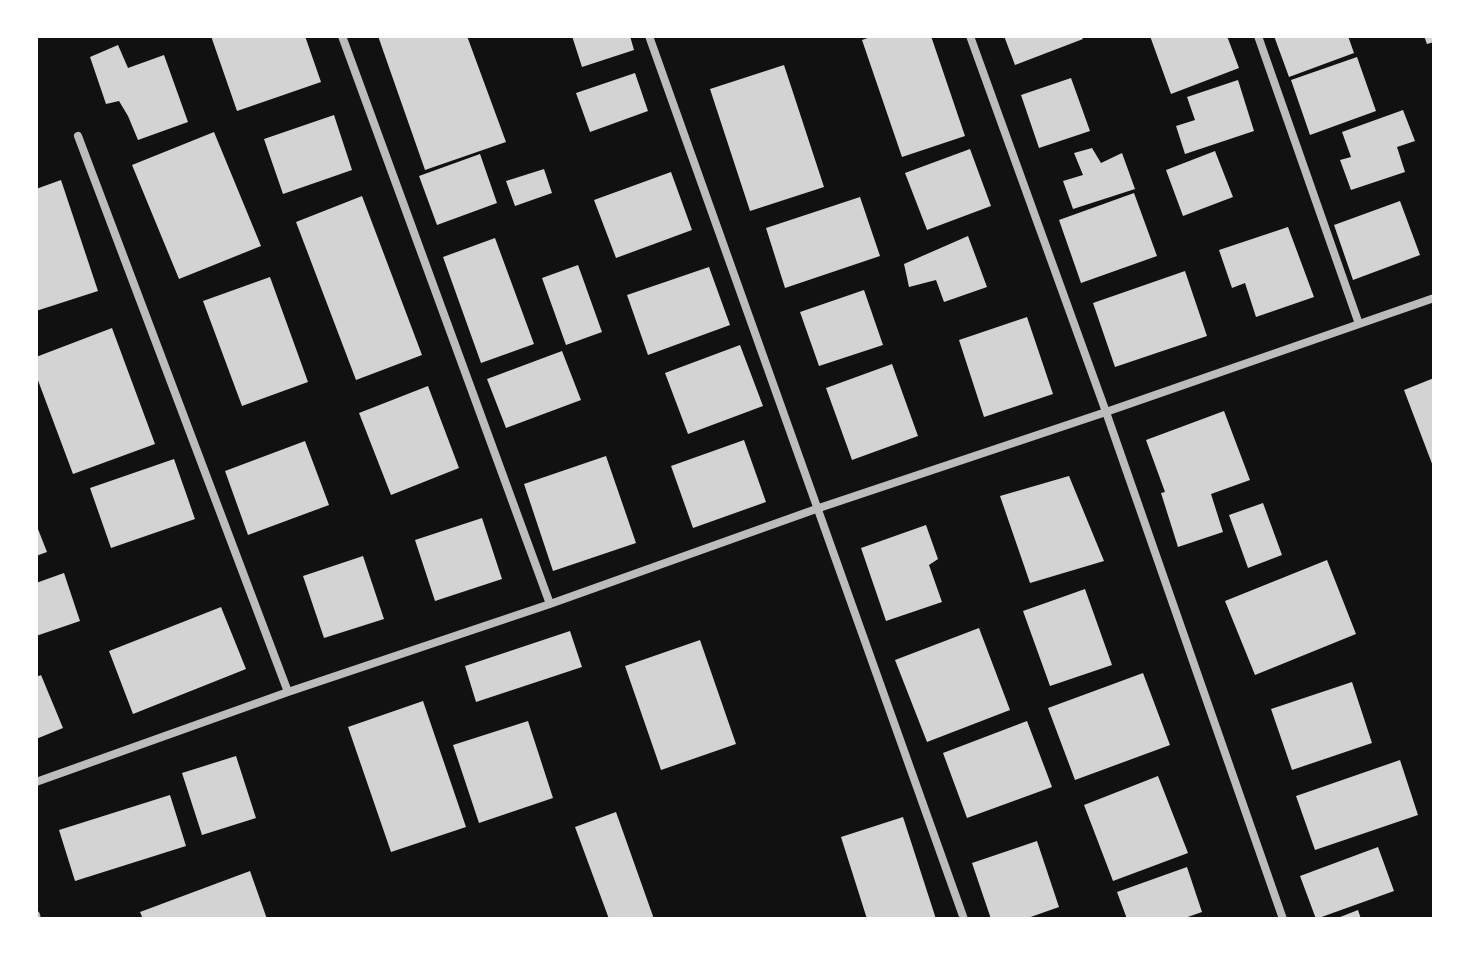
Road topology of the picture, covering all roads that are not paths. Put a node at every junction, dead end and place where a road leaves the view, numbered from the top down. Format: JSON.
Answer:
{"nodes":[{"id":1,"x":342,"y":36,"type":"edge"},
{"id":2,"x":649,"y":36,"type":"edge"},
{"id":3,"x":970,"y":36,"type":"edge"},
{"id":4,"x":1258,"y":36,"type":"edge"},
{"id":5,"x":78,"y":136,"type":"dead end"},
{"id":6,"x":1434,"y":298,"type":"edge"},
{"id":7,"x":1359,"y":324,"type":"junction"},
{"id":8,"x":1106,"y":412,"type":"junction"},
{"id":9,"x":819,"y":508,"type":"junction"},
{"id":10,"x":550,"y":604,"type":"junction"},
{"id":11,"x":288,"y":692,"type":"junction"},
{"id":12,"x":36,"y":782,"type":"edge"},
{"id":13,"x":964,"y":919,"type":"edge"},
{"id":14,"x":1283,"y":919,"type":"edge"}],
"edges":[{"from":1,"to":10,"type":"street"},
{"from":2,"to":9,"type":"street"},
{"from":3,"to":8,"type":"street"},
{"from":4,"to":7,"type":"street"},
{"from":5,"to":11,"type":"street"},
{"from":6,"to":7,"type":"street"},
{"from":7,"to":8,"type":"street"},
{"from":8,"to":9,"type":"street"},
{"from":8,"to":14,"type":"street"},
{"from":9,"to":10,"type":"street"},
{"from":9,"to":13,"type":"street"},
{"from":10,"to":11,"type":"street"},
{"from":11,"to":12,"type":"street"}]}
